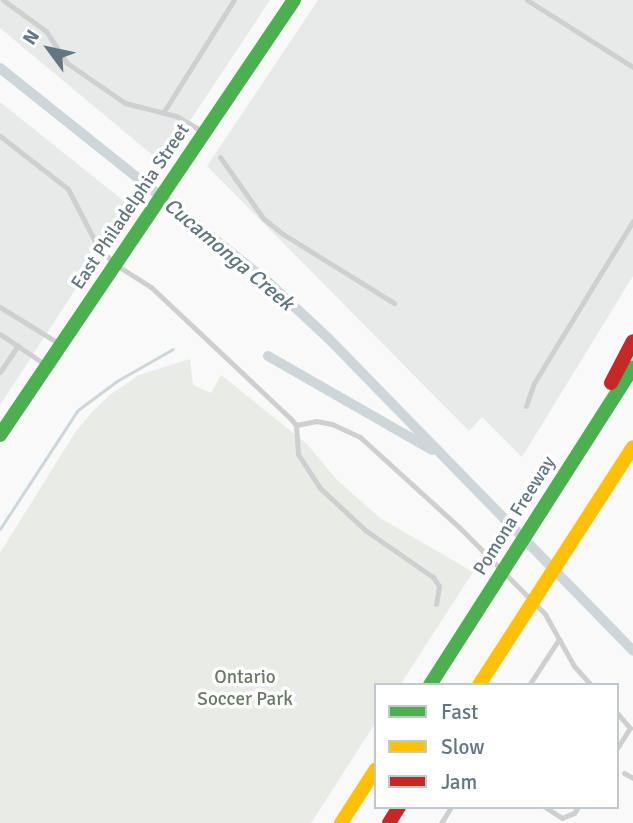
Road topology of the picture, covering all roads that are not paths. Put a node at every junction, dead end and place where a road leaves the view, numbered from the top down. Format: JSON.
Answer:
{"nodes":[{"id":1,"x":3,"y":0,"type":"edge"},
{"id":2,"x":234,"y":0,"type":"edge"},
{"id":3,"x":295,"y":0,"type":"edge"},
{"id":4,"x":527,"y":0,"type":"edge"},
{"id":5,"x":633,"y":67,"type":"edge"},
{"id":6,"x":163,"y":113,"type":"junction"},
{"id":7,"x":205,"y":132,"type":"junction"},
{"id":8,"x":0,"y":136,"type":"edge"},
{"id":9,"x":220,"y":157,"type":"dead end"},
{"id":10,"x":633,"y":221,"type":"edge"},
{"id":11,"x":116,"y":265,"type":"junction"},
{"id":12,"x":394,"y":303,"type":"dead end"},
{"id":13,"x":0,"y":307,"type":"edge"},
{"id":14,"x":0,"y":334,"type":"edge"},
{"id":15,"x":633,"y":341,"type":"edge"},
{"id":16,"x":18,"y":345,"type":"junction"},
{"id":17,"x":61,"y":345,"type":"junction"},
{"id":18,"x":47,"y":365,"type":"junction"},
{"id":19,"x":633,"y":368,"type":"edge"},
{"id":20,"x":0,"y":372,"type":"edge"},
{"id":21,"x":526,"y":406,"type":"dead end"},
{"id":22,"x":296,"y":425,"type":"junction"},
{"id":23,"x":0,"y":435,"type":"edge"},
{"id":24,"x":633,"y":447,"type":"edge"},
{"id":25,"x":633,"y":458,"type":"edge"},
{"id":26,"x":600,"y":497,"type":"junction"},
{"id":27,"x":545,"y":503,"type":"junction"},
{"id":28,"x":436,"y":604,"type":"dead end"},
{"id":29,"x":559,"y":639,"type":"junction"},
{"id":30,"x":585,"y":678,"type":"junction"},
{"id":31,"x":431,"y":683,"type":"edge"},
{"id":32,"x":480,"y":683,"type":"edge"},
{"id":33,"x":530,"y":683,"type":"edge"},
{"id":34,"x":582,"y":683,"type":"edge"},
{"id":35,"x":589,"y":683,"type":"edge"},
{"id":36,"x":619,"y":715,"type":"edge"},
{"id":37,"x":632,"y":729,"type":"edge"},
{"id":38,"x":619,"y":745,"type":"edge"},
{"id":39,"x":374,"y":771,"type":"edge"},
{"id":40,"x":624,"y":773,"type":"dead end"},
{"id":41,"x":633,"y":778,"type":"edge"},
{"id":42,"x":548,"y":809,"type":"edge"},
{"id":43,"x":577,"y":809,"type":"edge"},
{"id":44,"x":341,"y":823,"type":"edge"}],
"edges":[{"from":1,"to":6,"type":"lane"},
{"from":2,"to":6,"type":"lane"},
{"from":3,"to":7,"type":"main road","name":"East Philadelphia Street"},
{"from":4,"to":5,"type":"lane"},
{"from":6,"to":7,"type":"lane"},
{"from":7,"to":11,"type":"main road","name":"East Philadelphia Street"},
{"from":8,"to":11,"type":"lane"},
{"from":9,"to":12,"type":"lane"},
{"from":10,"to":21,"type":"lane"},
{"from":11,"to":17,"type":"main road","name":"East Philadelphia Street"},
{"from":11,"to":22,"type":"lane"},
{"from":13,"to":17,"type":"lane"},
{"from":14,"to":16,"type":"lane"},
{"from":15,"to":27,"type":"main road"},
{"from":16,"to":18,"type":"lane"},
{"from":16,"to":20,"type":"lane"},
{"from":17,"to":18,"type":"main road","name":"East Philadelphia Street"},
{"from":18,"to":23,"type":"main road","name":"East Philadelphia Street"},
{"from":19,"to":27,"type":"main road","name":"Pomona Freeway"},
{"from":22,"to":28,"type":"lane"},
{"from":22,"to":29,"type":"lane"},
{"from":24,"to":26,"type":"main road"},
{"from":25,"to":26,"type":"main road"},
{"from":26,"to":32,"type":"main road"},
{"from":27,"to":31,"type":"main road","name":"Pomona Freeway"},
{"from":29,"to":30,"type":"lane"},
{"from":29,"to":33,"type":"lane"},
{"from":30,"to":34,"type":"lane"},
{"from":30,"to":35,"type":"lane"},
{"from":36,"to":37,"type":"lane"},
{"from":37,"to":38,"type":"lane"},
{"from":39,"to":44,"type":"main road"},
{"from":40,"to":41,"type":"lane"},
{"from":42,"to":43,"type":"lane"}]}
